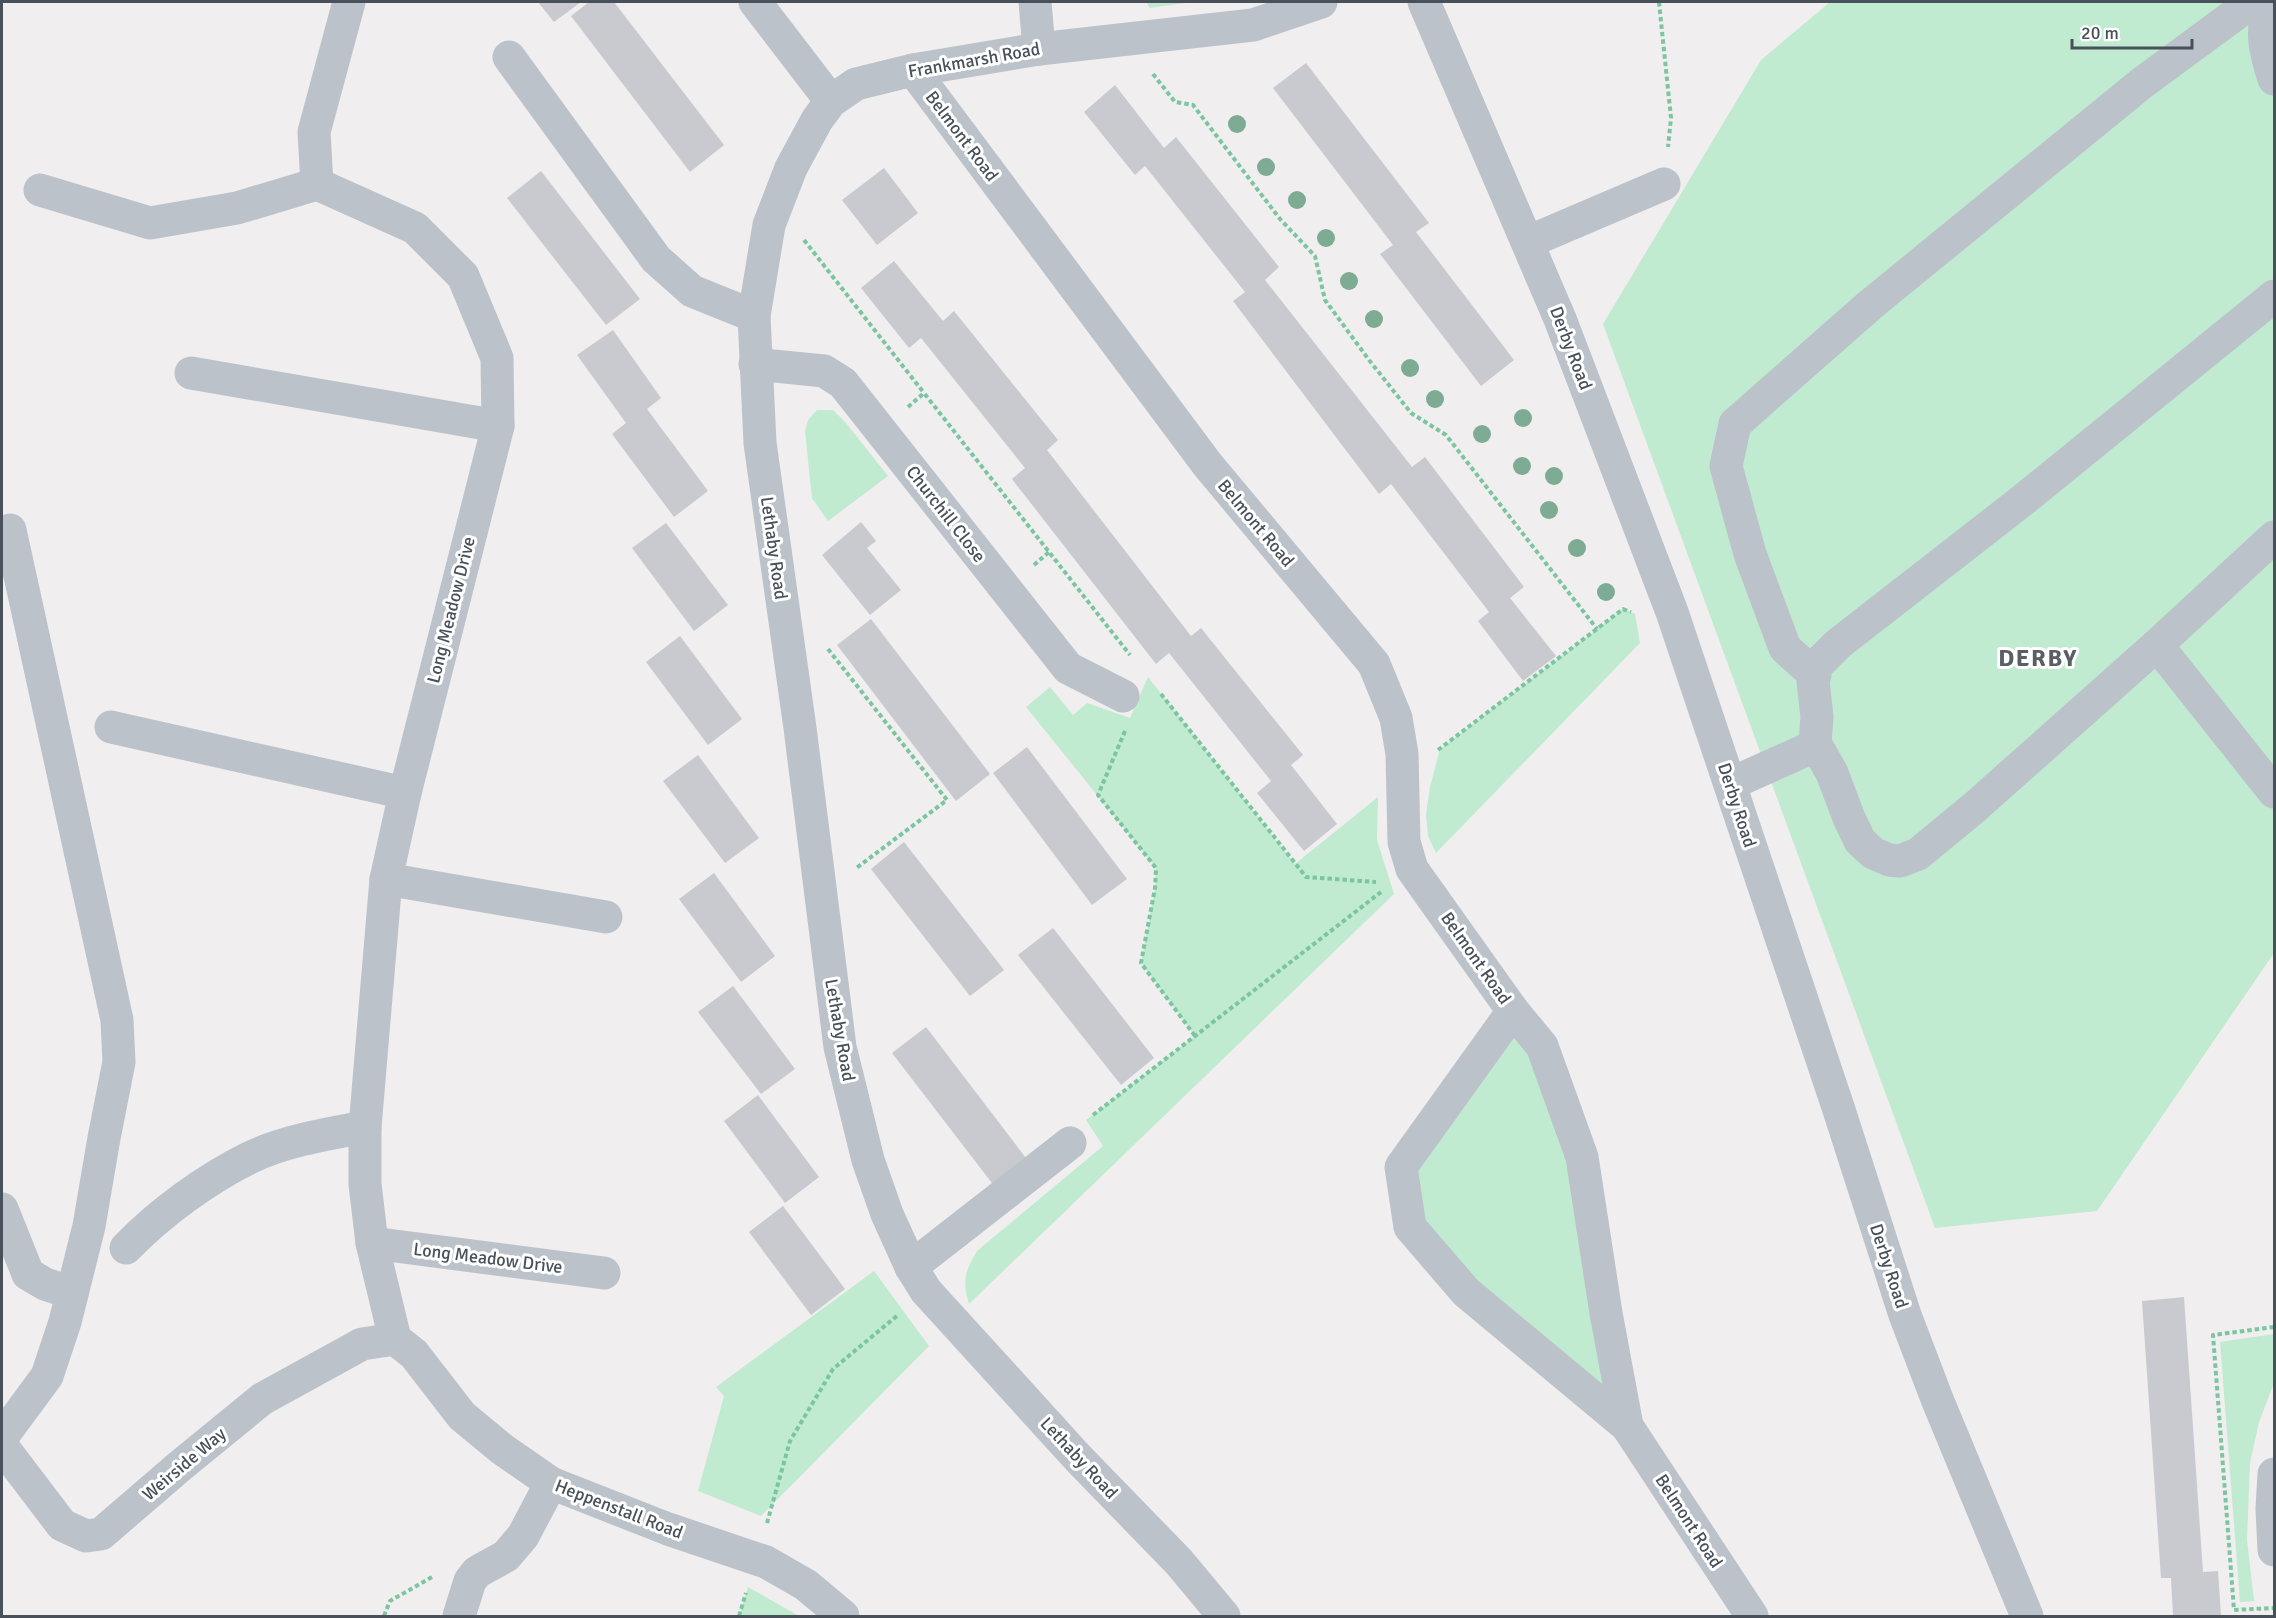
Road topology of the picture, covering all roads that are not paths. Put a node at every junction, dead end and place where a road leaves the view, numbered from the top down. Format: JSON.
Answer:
{"nodes":[{"id":1,"x":349,"y":2,"type":"edge"},
{"id":2,"x":754,"y":2,"type":"edge"},
{"id":3,"x":1035,"y":2,"type":"edge"},
{"id":4,"x":1321,"y":2,"type":"edge"},
{"id":5,"x":1424,"y":2,"type":"edge"},
{"id":6,"x":2252,"y":2,"type":"edge"},
{"id":7,"x":2270,"y":2,"type":"edge"},
{"id":8,"x":1039,"y":49,"type":"junction"},
{"id":9,"x":509,"y":57,"type":"dead end"},
{"id":10,"x":913,"y":70,"type":"junction"},
{"id":11,"x":2274,"y":79,"type":"edge"},
{"id":12,"x":831,"y":100,"type":"junction"},
{"id":13,"x":317,"y":184,"type":"junction"},
{"id":14,"x":1664,"y":184,"type":"road end"},
{"id":15,"x":40,"y":190,"type":"dead end"},
{"id":16,"x":1528,"y":242,"type":"junction"},
{"id":17,"x":2274,"y":296,"type":"edge"},
{"id":18,"x":754,"y":316,"type":"junction"},
{"id":19,"x":755,"y":364,"type":"junction"},
{"id":20,"x":191,"y":373,"type":"dead end"},
{"id":21,"x":498,"y":426,"type":"junction"},
{"id":22,"x":10,"y":530,"type":"dead end"},
{"id":23,"x":2274,"y":537,"type":"edge"},
{"id":24,"x":2157,"y":645,"type":"junction"},
{"id":25,"x":1815,"y":675,"type":"junction"},
{"id":26,"x":1123,"y":696,"type":"dead end"},
{"id":27,"x":111,"y":727,"type":"dead end"},
{"id":28,"x":1815,"y":743,"type":"junction"},
{"id":29,"x":1730,"y":784,"type":"junction"},
{"id":30,"x":2274,"y":792,"type":"edge"},
{"id":31,"x":405,"y":793,"type":"junction"},
{"id":32,"x":386,"y":879,"type":"junction"},
{"id":33,"x":606,"y":917,"type":"dead end"},
{"id":34,"x":1513,"y":1011,"type":"junction"},
{"id":35,"x":365,"y":1127,"type":"junction"},
{"id":36,"x":1070,"y":1143,"type":"road end"},
{"id":37,"x":2,"y":1209,"type":"edge"},
{"id":38,"x":372,"y":1243,"type":"junction"},
{"id":39,"x":126,"y":1248,"type":"dead end"},
{"id":40,"x":604,"y":1273,"type":"dead end"},
{"id":41,"x":918,"y":1279,"type":"junction"},
{"id":42,"x":72,"y":1293,"type":"junction"},
{"id":43,"x":395,"y":1339,"type":"junction"},
{"id":44,"x":1627,"y":1426,"type":"junction"},
{"id":45,"x":2,"y":1437,"type":"edge"},
{"id":46,"x":2,"y":1446,"type":"edge"},
{"id":47,"x":2274,"y":1474,"type":"edge"},
{"id":48,"x":551,"y":1483,"type":"junction"},
{"id":49,"x":2274,"y":1550,"type":"edge"},
{"id":50,"x":459,"y":1617,"type":"edge"},
{"id":51,"x":843,"y":1617,"type":"edge"},
{"id":52,"x":1224,"y":1617,"type":"edge"},
{"id":53,"x":1752,"y":1617,"type":"edge"},
{"id":54,"x":2027,"y":1617,"type":"edge"}],
"edges":[{"from":1,"to":13,"type":"street"},
{"from":2,"to":12,"type":"street"},
{"from":3,"to":8,"type":"street"},
{"from":4,"to":8,"type":"street","name":"Frankmarsh Road"},
{"from":5,"to":16,"type":"street","name":"Derby Road"},
{"from":6,"to":25,"type":"street"},
{"from":7,"to":11,"type":"street"},
{"from":8,"to":10,"type":"street","name":"Frankmarsh Road"},
{"from":9,"to":18,"type":"street"},
{"from":10,"to":12,"type":"street","name":"Frankmarsh Road"},
{"from":10,"to":34,"type":"street","name":"Belmont Road"},
{"from":12,"to":18,"type":"street","name":"Frankmarsh Road"},
{"from":13,"to":15,"type":"street"},
{"from":13,"to":21,"type":"street","name":"Long Meadow Drive"},
{"from":14,"to":16,"type":"street"},
{"from":16,"to":29,"type":"street","name":"Derby Road"},
{"from":17,"to":25,"type":"street"},
{"from":18,"to":19,"type":"street","name":"Lethaby Road"},
{"from":19,"to":26,"type":"street","name":"Churchill Close"},
{"from":19,"to":41,"type":"street","name":"Lethaby Road"},
{"from":20,"to":21,"type":"street"},
{"from":21,"to":31,"type":"street","name":"Long Meadow Drive"},
{"from":22,"to":42,"type":"street"},
{"from":23,"to":24,"type":"street"},
{"from":24,"to":28,"type":"street"},
{"from":24,"to":30,"type":"street"},
{"from":25,"to":28,"type":"street"},
{"from":27,"to":31,"type":"street"},
{"from":28,"to":29,"type":"street"},
{"from":29,"to":54,"type":"street","name":"Derby Road"},
{"from":31,"to":32,"type":"street","name":"Long Meadow Drive"},
{"from":32,"to":33,"type":"street"},
{"from":32,"to":35,"type":"street","name":"Long Meadow Drive"},
{"from":34,"to":44,"type":"street","name":"Belmont Road"},
{"from":34,"to":44,"type":"street","name":"Belmont Road"},
{"from":35,"to":38,"type":"street","name":"Long Meadow Drive"},
{"from":35,"to":39,"type":"street"},
{"from":36,"to":41,"type":"street"},
{"from":37,"to":42,"type":"street"},
{"from":38,"to":40,"type":"street","name":"Long Meadow Drive"},
{"from":38,"to":43,"type":"street","name":"Long Meadow Drive"},
{"from":41,"to":52,"type":"street","name":"Lethaby Road"},
{"from":42,"to":45,"type":"street"},
{"from":43,"to":46,"type":"street","name":"Weirside Way"},
{"from":43,"to":48,"type":"street","name":"Heppenstall Road"},
{"from":44,"to":53,"type":"street","name":"Belmont Road"},
{"from":47,"to":49,"type":"street"},
{"from":48,"to":50,"type":"street"},
{"from":48,"to":51,"type":"street","name":"Heppenstall Road"}]}
